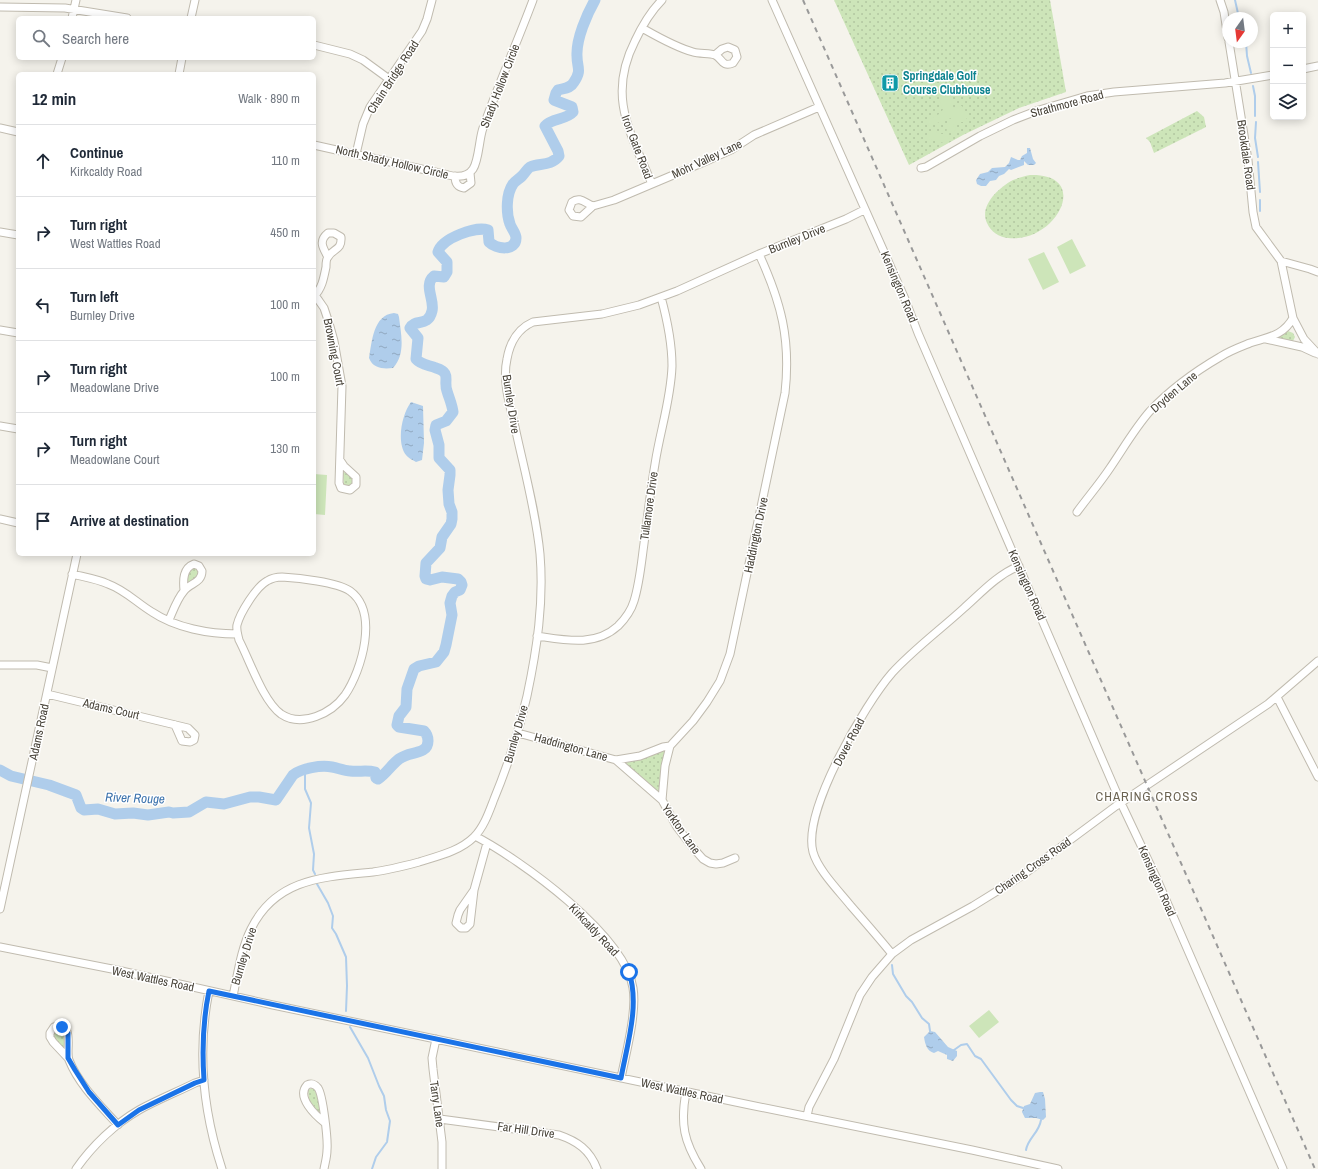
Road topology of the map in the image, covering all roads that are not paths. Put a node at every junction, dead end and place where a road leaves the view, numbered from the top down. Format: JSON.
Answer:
{"nodes":[{"id":1,"x":76,"y":0,"type":"edge"},
{"id":2,"x":195,"y":0,"type":"edge"},
{"id":3,"x":432,"y":0,"type":"edge"},
{"id":4,"x":533,"y":0,"type":"edge"},
{"id":5,"x":662,"y":0,"type":"edge"},
{"id":6,"x":772,"y":0,"type":"edge"},
{"id":7,"x":1220,"y":0,"type":"edge"},
{"id":8,"x":0,"y":6,"type":"edge"},
{"id":9,"x":74,"y":9,"type":"junction"},
{"id":10,"x":1223,"y":12,"type":"edge"},
{"id":11,"x":72,"y":16,"type":"edge"},
{"id":12,"x":115,"y":16,"type":"edge"},
{"id":13,"x":191,"y":16,"type":"edge"},
{"id":14,"x":642,"y":28,"type":"junction"},
{"id":15,"x":316,"y":46,"type":"edge"},
{"id":16,"x":1230,"y":48,"type":"edge"},
{"id":17,"x":715,"y":55,"type":"dead end"},
{"id":18,"x":61,"y":60,"type":"edge"},
{"id":19,"x":182,"y":60,"type":"edge"},
{"id":20,"x":1318,"y":66,"type":"edge"},
{"id":21,"x":1306,"y":68,"type":"edge"},
{"id":22,"x":58,"y":72,"type":"edge"},
{"id":23,"x":179,"y":72,"type":"edge"},
{"id":24,"x":1270,"y":76,"type":"edge"},
{"id":25,"x":390,"y":79,"type":"junction"},
{"id":26,"x":1235,"y":82,"type":"junction"},
{"id":27,"x":819,"y":107,"type":"junction"},
{"id":28,"x":0,"y":128,"type":"edge"},
{"id":29,"x":16,"y":132,"type":"edge"},
{"id":30,"x":316,"y":145,"type":"edge"},
{"id":31,"x":356,"y":154,"type":"junction"},
{"id":32,"x":921,"y":168,"type":"dead end"},
{"id":33,"x":470,"y":172,"type":"junction"},
{"id":34,"x":455,"y":176,"type":"junction"},
{"id":35,"x":652,"y":184,"type":"junction"},
{"id":36,"x":593,"y":206,"type":"dead end"},
{"id":37,"x":864,"y":210,"type":"junction"},
{"id":38,"x":0,"y":232,"type":"edge"},
{"id":39,"x":16,"y":235,"type":"edge"},
{"id":40,"x":759,"y":254,"type":"junction"},
{"id":41,"x":328,"y":257,"type":"dead end"},
{"id":42,"x":1281,"y":261,"type":"junction"},
{"id":43,"x":1318,"y":272,"type":"edge"},
{"id":44,"x":316,"y":294,"type":"edge"},
{"id":45,"x":316,"y":297,"type":"edge"},
{"id":46,"x":661,"y":297,"type":"junction"},
{"id":47,"x":1293,"y":318,"type":"junction"},
{"id":48,"x":0,"y":330,"type":"edge"},
{"id":49,"x":16,"y":333,"type":"edge"},
{"id":50,"x":1266,"y":339,"type":"junction"},
{"id":51,"x":1317,"y":354,"type":"edge"},
{"id":52,"x":0,"y":426,"type":"edge"},
{"id":53,"x":16,"y":429,"type":"edge"},
{"id":54,"x":340,"y":460,"type":"dead end"},
{"id":55,"x":1077,"y":512,"type":"dead end"},
{"id":56,"x":0,"y":519,"type":"edge"},
{"id":57,"x":16,"y":523,"type":"edge"},
{"id":58,"x":76,"y":556,"type":"edge"},
{"id":59,"x":1019,"y":566,"type":"junction"},
{"id":60,"x":72,"y":574,"type":"junction"},
{"id":61,"x":184,"y":590,"type":"dead end"},
{"id":62,"x":169,"y":620,"type":"junction"},
{"id":63,"x":237,"y":634,"type":"junction"},
{"id":64,"x":538,"y":636,"type":"junction"},
{"id":65,"x":1318,"y":661,"type":"edge"},
{"id":66,"x":0,"y":665,"type":"edge"},
{"id":67,"x":52,"y":668,"type":"junction"},
{"id":68,"x":47,"y":694,"type":"junction"},
{"id":69,"x":1277,"y":697,"type":"junction"},
{"id":70,"x":174,"y":725,"type":"dead end"},
{"id":71,"x":518,"y":733,"type":"junction"},
{"id":72,"x":670,"y":746,"type":"junction"},
{"id":73,"x":616,"y":760,"type":"junction"},
{"id":74,"x":1318,"y":777,"type":"edge"},
{"id":75,"x":662,"y":800,"type":"junction"},
{"id":76,"x":1121,"y":803,"type":"junction"},
{"id":77,"x":475,"y":836,"type":"junction"},
{"id":78,"x":488,"y":843,"type":"junction"},
{"id":79,"x":734,"y":858,"type":"dead end"},
{"id":80,"x":474,"y":890,"type":"junction"},
{"id":81,"x":0,"y":909,"type":"edge"},
{"id":82,"x":0,"y":947,"type":"edge"},
{"id":83,"x":892,"y":954,"type":"junction"},
{"id":84,"x":209,"y":991,"type":"junction"},
{"id":85,"x":233,"y":996,"type":"junction"},
{"id":86,"x":436,"y":1038,"type":"junction"},
{"id":87,"x":68,"y":1058,"type":"dead end"},
{"id":88,"x":621,"y":1078,"type":"junction"},
{"id":89,"x":204,"y":1080,"type":"junction"},
{"id":90,"x":686,"y":1092,"type":"junction"},
{"id":91,"x":807,"y":1116,"type":"junction"},
{"id":92,"x":440,"y":1119,"type":"junction"},
{"id":93,"x":325,"y":1123,"type":"junction"},
{"id":94,"x":118,"y":1125,"type":"junction"},
{"id":95,"x":76,"y":1169,"type":"edge"},
{"id":96,"x":222,"y":1169,"type":"edge"},
{"id":97,"x":324,"y":1169,"type":"edge"},
{"id":98,"x":442,"y":1169,"type":"edge"},
{"id":99,"x":597,"y":1169,"type":"edge"},
{"id":100,"x":701,"y":1169,"type":"edge"},
{"id":101,"x":1054,"y":1169,"type":"edge"},
{"id":102,"x":1283,"y":1169,"type":"edge"}],
"edges":[{"from":1,"to":9,"type":"street"},
{"from":2,"to":13,"type":"street"},
{"from":3,"to":25,"type":"street","name":"Chain Bridge Road"},
{"from":4,"to":33,"type":"street","name":"Shady Hollow Circle"},
{"from":5,"to":14,"type":"street","name":"Iron Gate Road"},
{"from":6,"to":27,"type":"street","name":"Kensington Road"},
{"from":7,"to":10,"type":"street"},
{"from":8,"to":9,"type":"street"},
{"from":9,"to":11,"type":"street"},
{"from":9,"to":12,"type":"street"},
{"from":14,"to":17,"type":"street"},
{"from":14,"to":35,"type":"street","name":"Iron Gate Road"},
{"from":15,"to":25,"type":"street"},
{"from":16,"to":26,"type":"street","name":"Brookdale Road"},
{"from":18,"to":22,"type":"street"},
{"from":19,"to":23,"type":"street"},
{"from":20,"to":21,"type":"street"},
{"from":24,"to":26,"type":"street","name":"Strathmore Road"},
{"from":25,"to":31,"type":"street","name":"Chain Bridge Road"},
{"from":26,"to":32,"type":"street","name":"Strathmore Road"},
{"from":26,"to":42,"type":"street","name":"Brookdale Road"},
{"from":27,"to":35,"type":"street","name":"Mohr Valley Lane"},
{"from":27,"to":37,"type":"street","name":"Kensington Road"},
{"from":28,"to":29,"type":"street"},
{"from":30,"to":31,"type":"street","name":"North Shady Hollow Circle"},
{"from":31,"to":34,"type":"street","name":"North Shady Hollow Circle"},
{"from":33,"to":34,"type":"street","name":"North Shady Hollow Circle"},
{"from":33,"to":34,"type":"street","name":"Shady Hollow Circle"},
{"from":35,"to":36,"type":"street","name":"Mohr Valley Lane"},
{"from":37,"to":40,"type":"street","name":"Burnley Drive"},
{"from":37,"to":59,"type":"street","name":"Kensington Road"},
{"from":38,"to":39,"type":"street"},
{"from":40,"to":46,"type":"street","name":"Burnley Drive"},
{"from":40,"to":72,"type":"street","name":"Haddington Drive"},
{"from":41,"to":44,"type":"street"},
{"from":42,"to":43,"type":"street"},
{"from":42,"to":47,"type":"street","name":"Brookdale Road"},
{"from":45,"to":54,"type":"street","name":"Browning Court"},
{"from":46,"to":64,"type":"street","name":"Tullamore Drive"},
{"from":46,"to":64,"type":"street","name":"Burnley Drive"},
{"from":47,"to":50,"type":"street","name":"Dryden Lane"},
{"from":47,"to":51,"type":"street","name":"Brookdale Road"},
{"from":48,"to":49,"type":"street"},
{"from":50,"to":51,"type":"street","name":"Dryden Lane"},
{"from":50,"to":55,"type":"street","name":"Dryden Lane"},
{"from":52,"to":53,"type":"street"},
{"from":56,"to":57,"type":"street"},
{"from":58,"to":60,"type":"street","name":"Adams Road"},
{"from":59,"to":76,"type":"street","name":"Kensington Road"},
{"from":59,"to":83,"type":"street","name":"Dover Road"},
{"from":60,"to":62,"type":"street"},
{"from":60,"to":67,"type":"street","name":"Adams Road"},
{"from":61,"to":62,"type":"street"},
{"from":62,"to":63,"type":"street"},
{"from":63,"to":63,"type":"street"},
{"from":64,"to":71,"type":"street","name":"Burnley Drive"},
{"from":65,"to":69,"type":"street","name":"Charing Cross Road"},
{"from":66,"to":67,"type":"street"},
{"from":67,"to":68,"type":"street","name":"Adams Road"},
{"from":68,"to":70,"type":"street","name":"Adams Court"},
{"from":68,"to":81,"type":"street","name":"Adams Road"},
{"from":69,"to":74,"type":"street"},
{"from":69,"to":76,"type":"street","name":"Charing Cross Road"},
{"from":71,"to":73,"type":"street","name":"Haddington Lane"},
{"from":71,"to":77,"type":"street","name":"Burnley Drive"},
{"from":72,"to":73,"type":"street","name":"Haddington Lane"},
{"from":72,"to":75,"type":"street","name":"Haddington Drive"},
{"from":73,"to":75,"type":"street","name":"Yorkton Lane"},
{"from":75,"to":79,"type":"street","name":"Yorkton Lane"},
{"from":76,"to":83,"type":"street","name":"Charing Cross Road"},
{"from":76,"to":102,"type":"street","name":"Kensington Road"},
{"from":77,"to":78,"type":"street"},
{"from":77,"to":85,"type":"street","name":"Burnley Drive"},
{"from":78,"to":80,"type":"street"},
{"from":78,"to":88,"type":"street","name":"Kirkcaldy Road"},
{"from":80,"to":80,"type":"street"},
{"from":82,"to":84,"type":"street","name":"West Wattles Road"},
{"from":83,"to":91,"type":"street","name":"Charing Cross Road"},
{"from":84,"to":85,"type":"street","name":"West Wattles Road"},
{"from":84,"to":89,"type":"street"},
{"from":85,"to":86,"type":"street","name":"West Wattles Road"},
{"from":86,"to":88,"type":"street","name":"West Wattles Road"},
{"from":86,"to":92,"type":"street","name":"Tarry Lane"},
{"from":87,"to":94,"type":"street"},
{"from":88,"to":90,"type":"street","name":"West Wattles Road"},
{"from":89,"to":94,"type":"street"},
{"from":89,"to":96,"type":"street"},
{"from":90,"to":91,"type":"street","name":"West Wattles Road"},
{"from":90,"to":100,"type":"street"},
{"from":91,"to":101,"type":"street","name":"West Wattles Road"},
{"from":92,"to":98,"type":"street","name":"Tarry Lane"},
{"from":92,"to":99,"type":"street","name":"Far Hill Drive"},
{"from":93,"to":93,"type":"street"},
{"from":93,"to":97,"type":"street"},
{"from":94,"to":95,"type":"street"}]}
